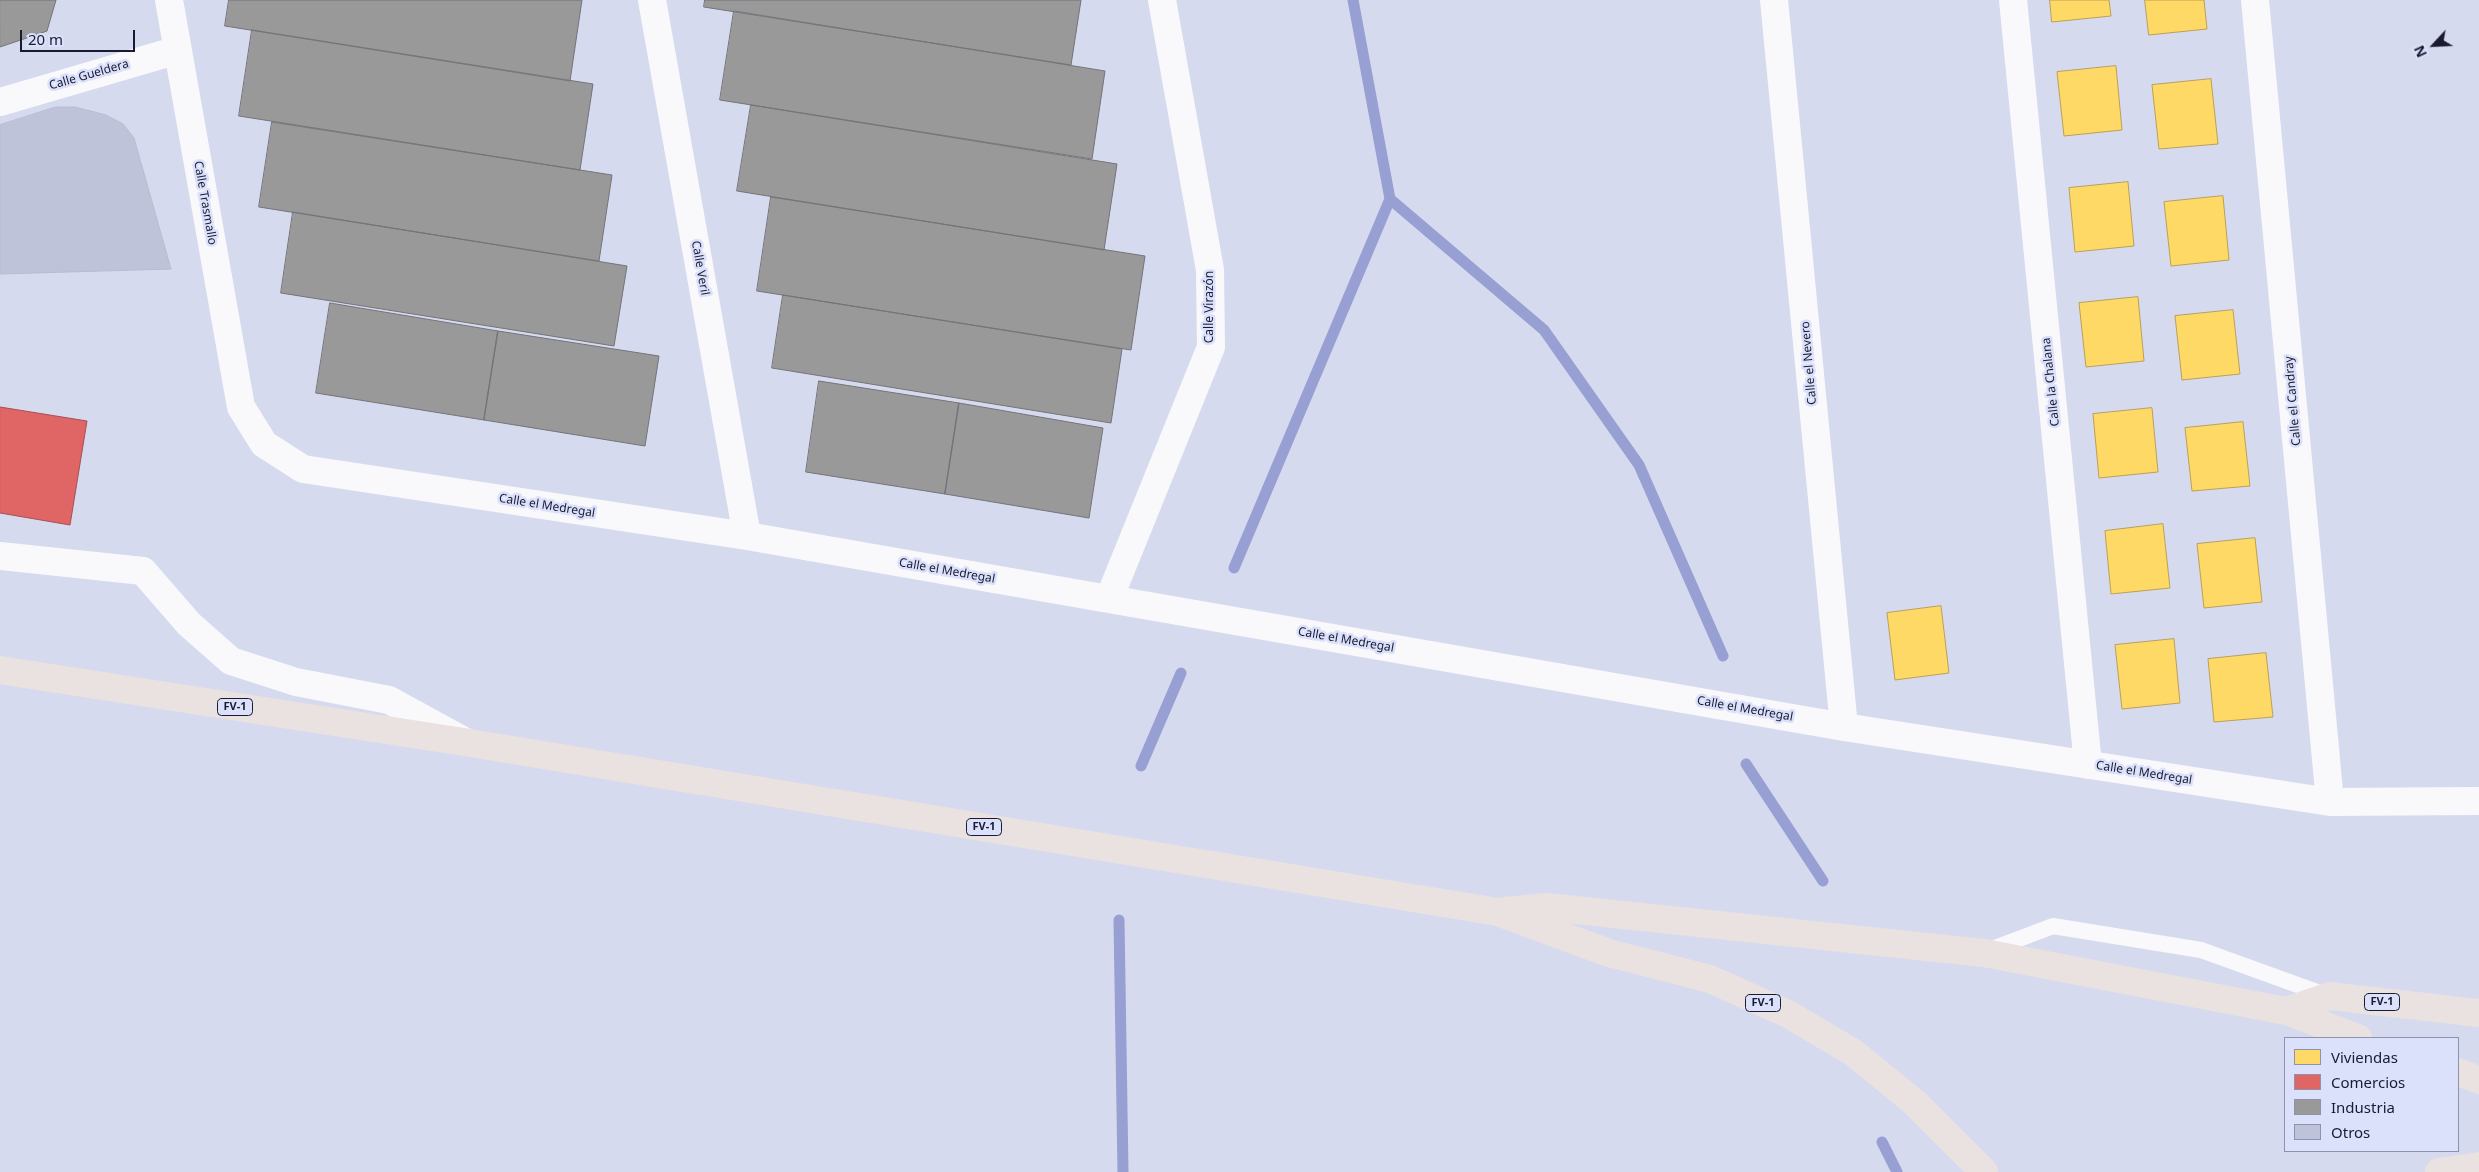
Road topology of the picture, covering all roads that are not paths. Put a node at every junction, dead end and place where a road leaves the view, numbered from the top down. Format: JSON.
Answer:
{"nodes":[{"id":1,"x":169,"y":0,"type":"edge"},
{"id":2,"x":652,"y":0,"type":"edge"},
{"id":3,"x":1162,"y":0,"type":"edge"},
{"id":4,"x":1774,"y":0,"type":"edge"},
{"id":5,"x":2014,"y":0,"type":"edge"},
{"id":6,"x":2255,"y":0,"type":"edge"},
{"id":7,"x":178,"y":50,"type":"junction"},
{"id":8,"x":0,"y":102,"type":"edge"},
{"id":9,"x":240,"y":406,"type":"joint"},
{"id":10,"x":747,"y":536,"type":"junction"},
{"id":11,"x":0,"y":556,"type":"edge"},
{"id":12,"x":1109,"y":599,"type":"junction"},
{"id":13,"x":0,"y":670,"type":"edge"},
{"id":14,"x":1844,"y":727,"type":"junction"},
{"id":15,"x":470,"y":743,"type":"junction"},
{"id":16,"x":2088,"y":765,"type":"junction"},
{"id":17,"x":2479,"y":801,"type":"edge"},
{"id":18,"x":2330,"y":802,"type":"junction"},
{"id":19,"x":1498,"y":912,"type":"junction"},
{"id":20,"x":1984,"y":953,"type":"junction"},
{"id":21,"x":2330,"y":996,"type":"junction"},
{"id":22,"x":2286,"y":1011,"type":"junction"},
{"id":23,"x":2479,"y":1013,"type":"edge"},
{"id":24,"x":2355,"y":1037,"type":"edge"},
{"id":25,"x":2459,"y":1072,"type":"edge"},
{"id":26,"x":2479,"y":1080,"type":"edge"},
{"id":27,"x":2479,"y":1166,"type":"edge"},
{"id":28,"x":1984,"y":1172,"type":"edge"},
{"id":29,"x":2440,"y":1172,"type":"edge"}],
"edges":[{"from":1,"to":7,"type":"street","name":"Calle Trasmallo"},
{"from":2,"to":10,"type":"street","name":"Calle Veril"},
{"from":3,"to":12,"type":"street","name":"Calle Virazón"},
{"from":4,"to":14,"type":"street","name":"Calle el Nevero"},
{"from":5,"to":16,"type":"street","name":"Calle la Chalana"},
{"from":6,"to":18,"type":"street","name":"Calle el Candray"},
{"from":7,"to":8,"type":"street","name":"Calle Gueldera"},
{"from":7,"to":9,"type":"street","name":"Calle Trasmallo"},
{"from":9,"to":10,"type":"street","name":"Calle el Medregal"},
{"from":10,"to":12,"type":"street","name":"Calle el Medregal"},
{"from":11,"to":15,"type":"street"},
{"from":12,"to":14,"type":"street","name":"Calle el Medregal"},
{"from":13,"to":15,"type":"highway","number":"FV-1"},
{"from":14,"to":16,"type":"street","name":"Calle el Medregal"},
{"from":15,"to":19,"type":"highway","number":"FV-1"},
{"from":16,"to":18,"type":"street","name":"Calle el Medregal"},
{"from":17,"to":18,"type":"street","name":"Calle el Medregal"},
{"from":19,"to":20,"type":"highway","number":"FV-1"},
{"from":19,"to":28,"type":"highway","number":"FV-1"},
{"from":20,"to":21,"type":"lane"},
{"from":20,"to":22,"type":"highway","number":"FV-1"},
{"from":21,"to":22,"type":"highway","number":"FV-1"},
{"from":21,"to":23,"type":"highway","number":"FV-1"},
{"from":22,"to":24,"type":"highway","number":"FV-1"},
{"from":25,"to":26,"type":"highway"},
{"from":27,"to":29,"type":"highway"}]}
